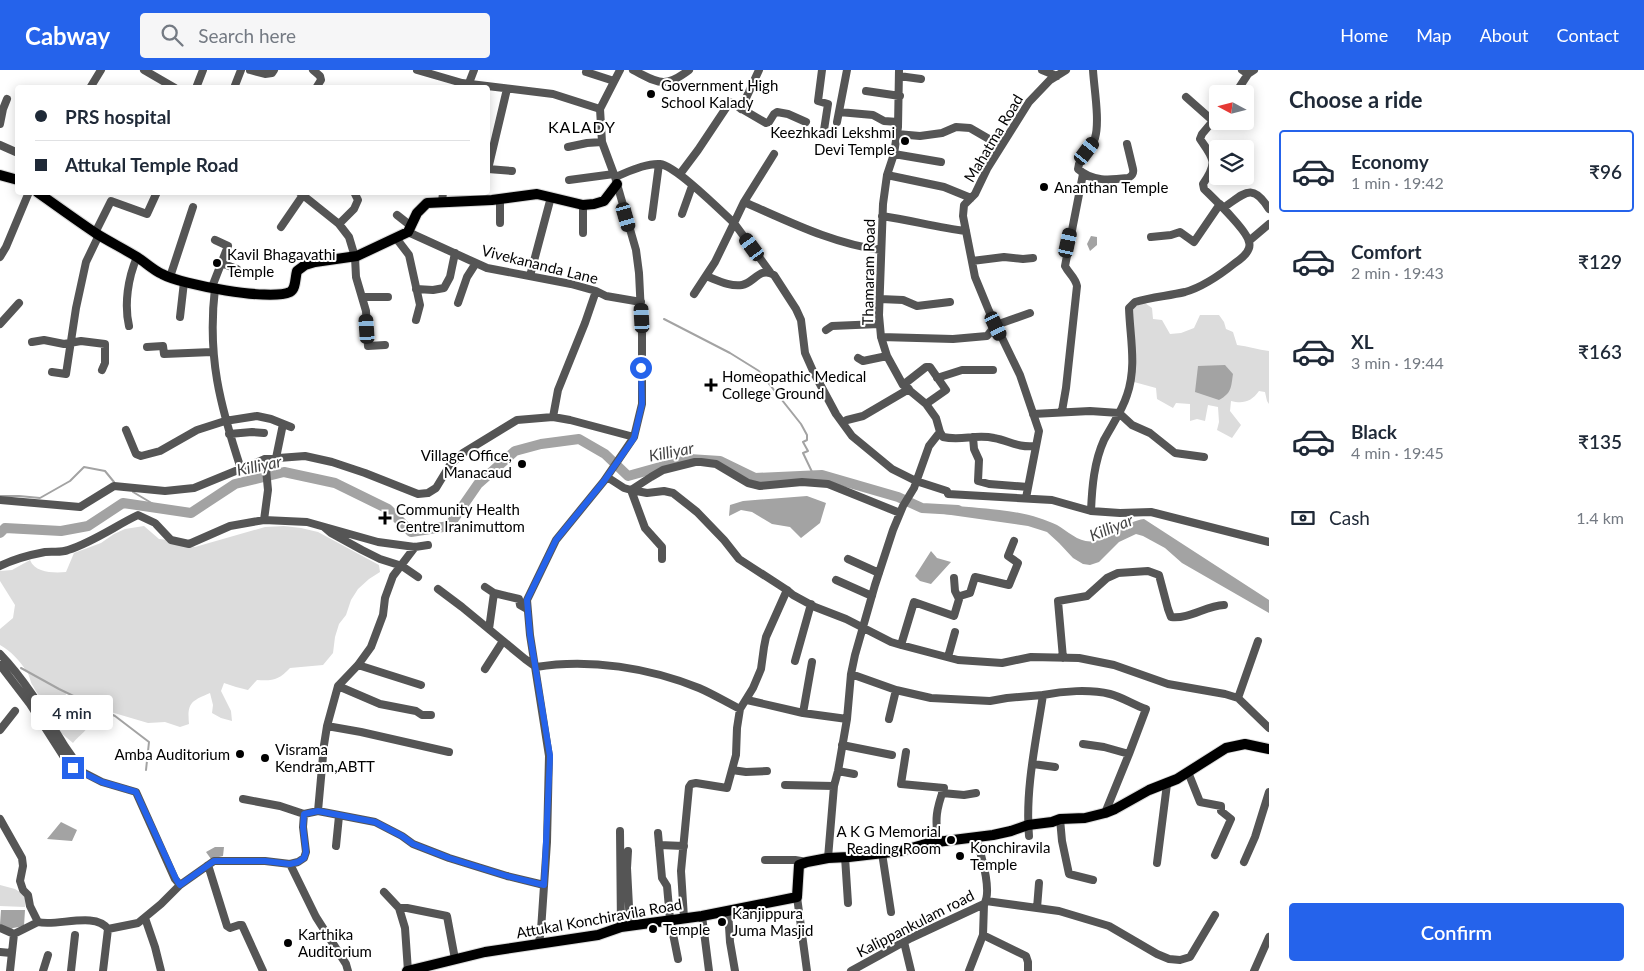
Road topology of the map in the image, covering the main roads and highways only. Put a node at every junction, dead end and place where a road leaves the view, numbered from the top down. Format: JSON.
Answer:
{"nodes":[{"id":1,"x":0,"y":175,"type":"edge"},
{"id":2,"x":615,"y":178,"type":"road end"},
{"id":3,"x":15,"y":179,"type":"edge"},
{"id":4,"x":41,"y":195,"type":"edge"},
{"id":5,"x":443,"y":198,"type":"edge"},
{"id":6,"x":1269,"y":748,"type":"edge"},
{"id":7,"x":408,"y":971,"type":"edge"}],
"edges":[{"from":1,"to":3,"type":"main road"},
{"from":2,"to":5,"type":"main road"},
{"from":4,"to":5,"type":"main road"},
{"from":6,"to":7,"type":"main road","name":"Attukal Konchiravila Road"}]}
